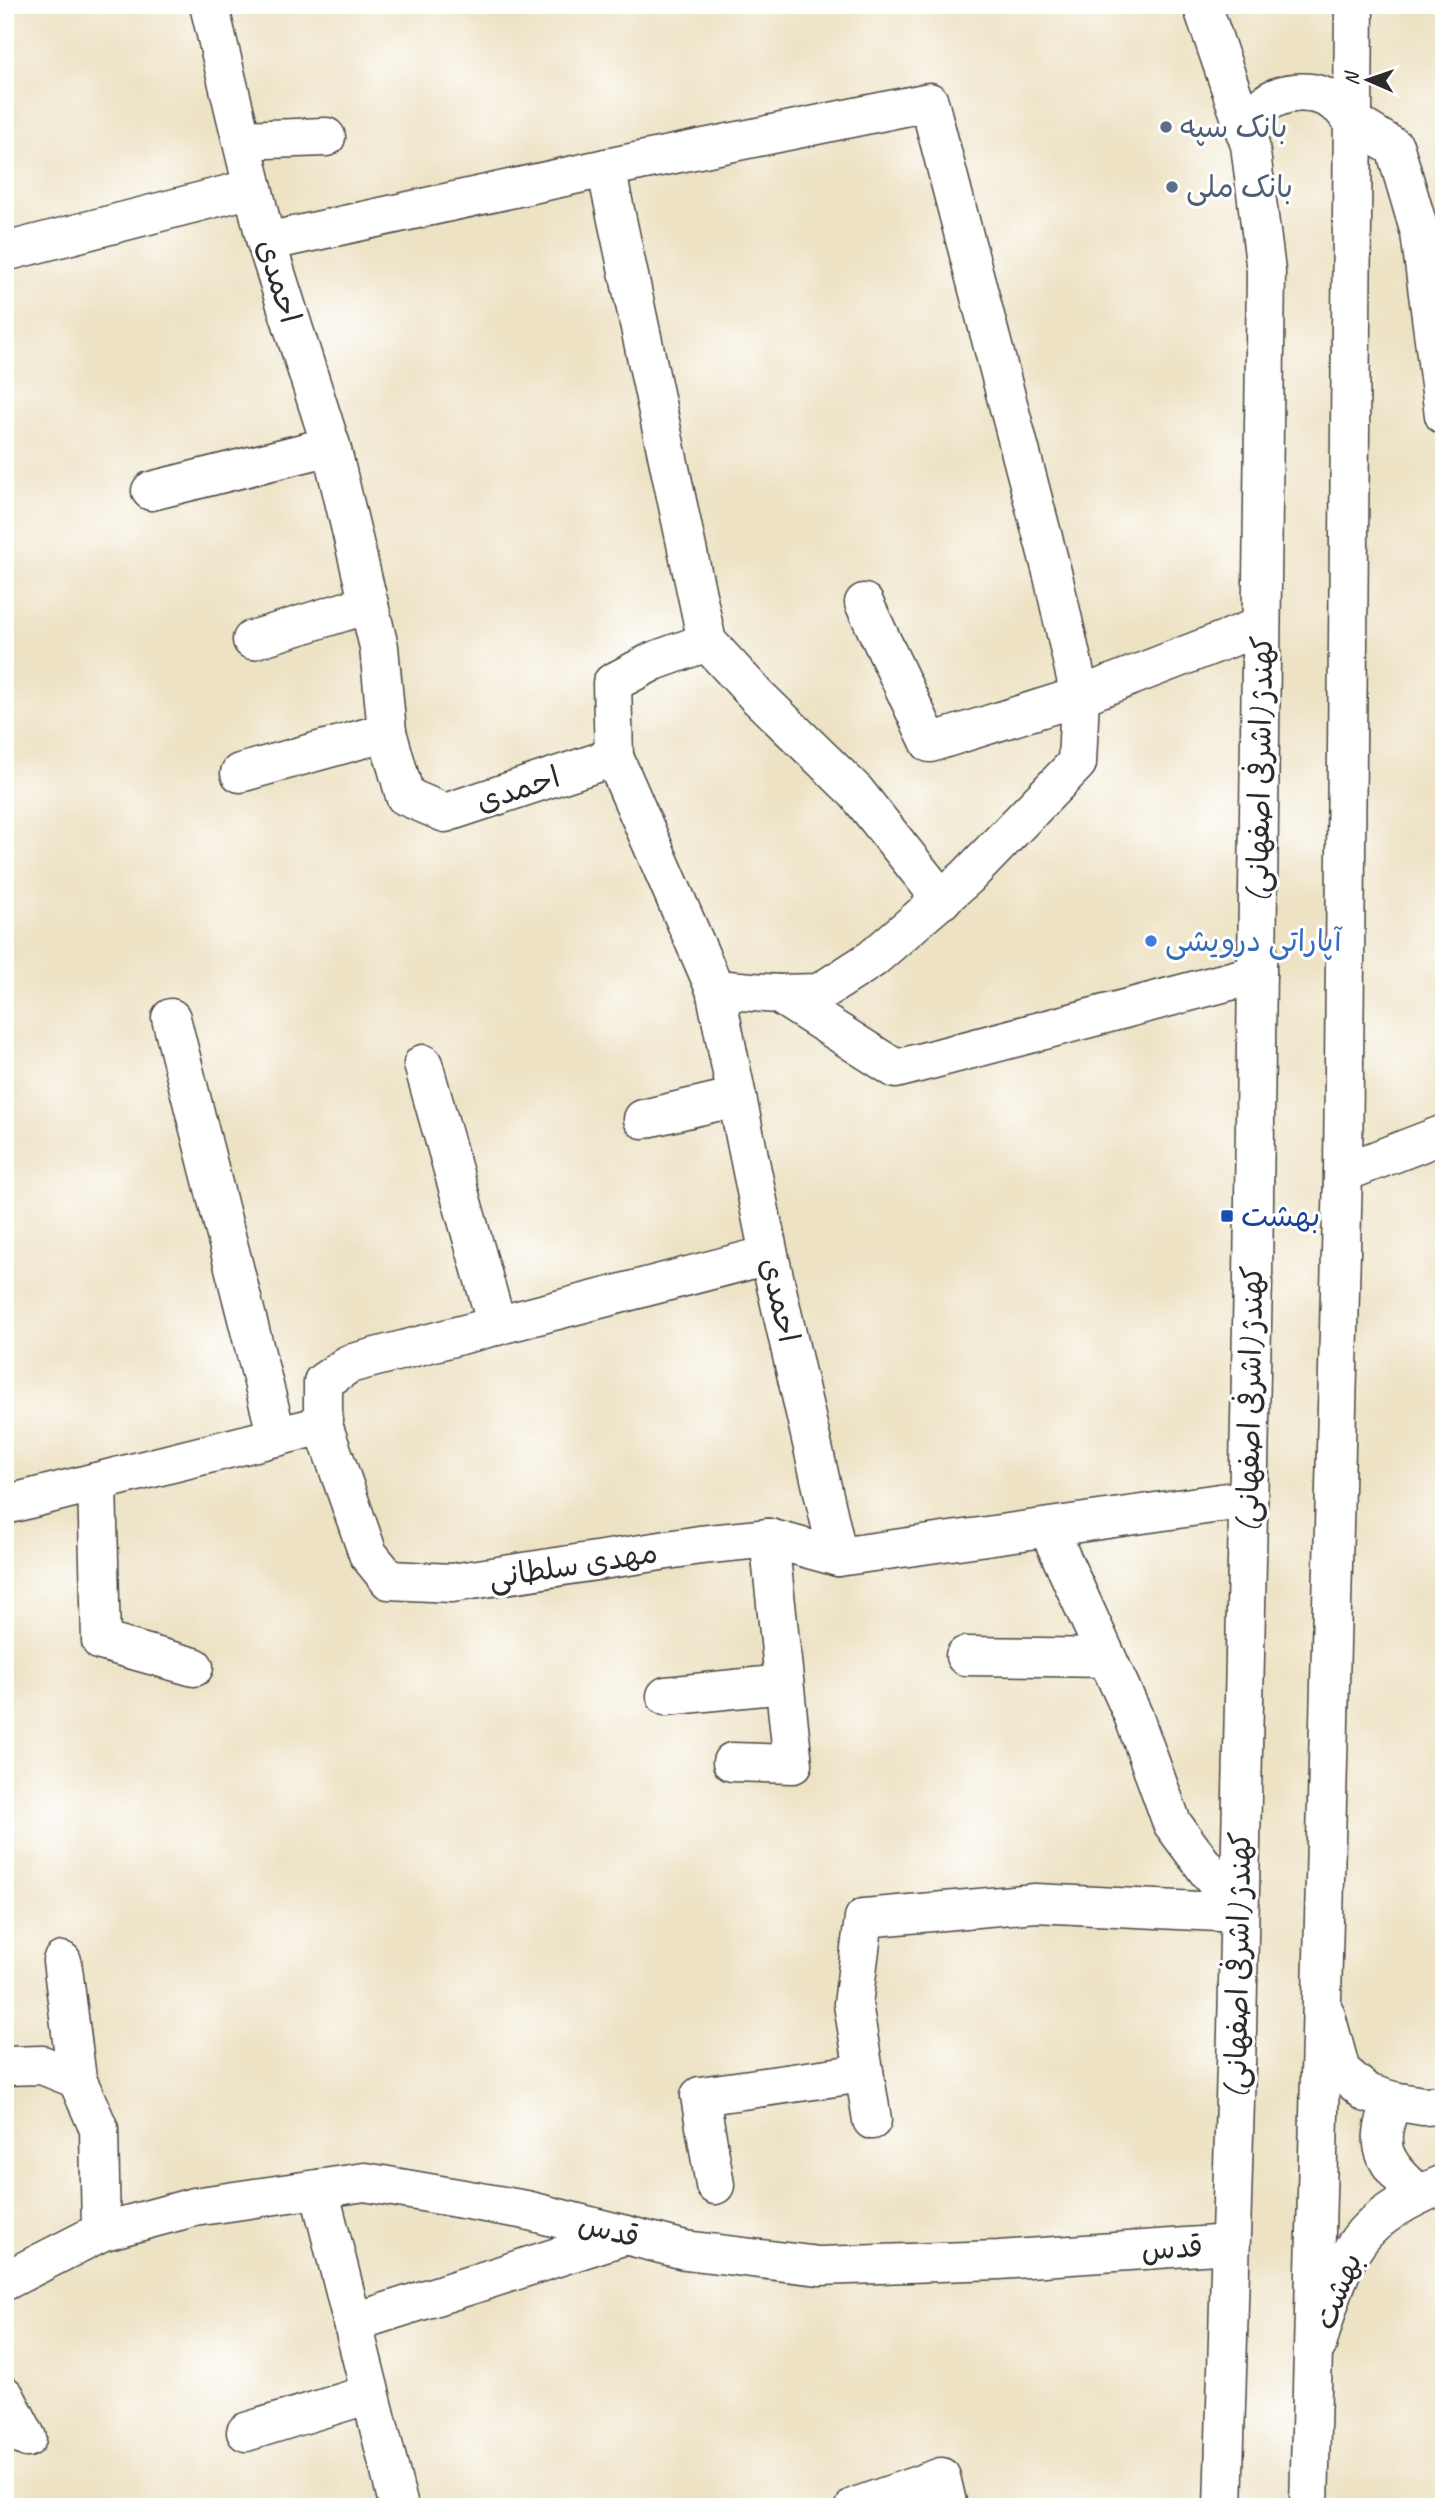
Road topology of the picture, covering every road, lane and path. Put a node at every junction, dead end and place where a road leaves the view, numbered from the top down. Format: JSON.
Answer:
{"nodes":[{"id":1,"x":209,"y":5,"type":"edge"},
{"id":2,"x":1202,"y":5,"type":"edge"},
{"id":3,"x":1354,"y":5,"type":"edge"},
{"id":4,"x":1353,"y":122,"type":"junction"},
{"id":5,"x":1244,"y":129,"type":"junction"},
{"id":6,"x":326,"y":137,"type":"dead end"},
{"id":7,"x":242,"y":140,"type":"junction"},
{"id":8,"x":606,"y":167,"type":"junction"},
{"id":9,"x":253,"y":188,"type":"junction"},
{"id":10,"x":266,"y":242,"type":"junction"},
{"id":11,"x":5,"y":252,"type":"edge"},
{"id":12,"x":1444,"y":415,"type":"edge"},
{"id":13,"x":331,"y":446,"type":"junction"},
{"id":14,"x":151,"y":491,"type":"dead end"},
{"id":15,"x":864,"y":603,"type":"dead end"},
{"id":16,"x":369,"y":604,"type":"junction"},
{"id":17,"x":1261,"y":626,"type":"junction"},
{"id":18,"x":253,"y":640,"type":"dead end"},
{"id":19,"x":707,"y":642,"type":"junction"},
{"id":20,"x":1080,"y":696,"type":"junction"},
{"id":21,"x":387,"y":732,"type":"junction"},
{"id":22,"x":614,"y":757,"type":"junction"},
{"id":23,"x":240,"y":774,"type":"dead end"},
{"id":24,"x":942,"y":900,"type":"junction"},
{"id":25,"x":1257,"y":974,"type":"junction"},
{"id":26,"x":715,"y":989,"type":"junction"},
{"id":27,"x":778,"y":994,"type":"junction"},
{"id":28,"x":171,"y":1018,"type":"dead end"},
{"id":29,"x":423,"y":1065,"type":"dead end"},
{"id":30,"x":737,"y":1097,"type":"junction"},
{"id":31,"x":643,"y":1119,"type":"dead end"},
{"id":32,"x":1444,"y":1134,"type":"edge"},
{"id":33,"x":1343,"y":1173,"type":"junction"},
{"id":34,"x":769,"y":1255,"type":"junction"},
{"id":35,"x":497,"y":1326,"type":"junction"},
{"id":36,"x":323,"y":1425,"type":"junction"},
{"id":37,"x":276,"y":1437,"type":"junction"},
{"id":38,"x":97,"y":1482,"type":"junction"},
{"id":39,"x":1248,"y":1499,"type":"junction"},
{"id":40,"x":5,"y":1505,"type":"edge"},
{"id":41,"x":1048,"y":1528,"type":"junction"},
{"id":42,"x":769,"y":1538,"type":"junction"},
{"id":43,"x":838,"y":1558,"type":"junction"},
{"id":44,"x":965,"y":1656,"type":"dead end"},
{"id":45,"x":1107,"y":1658,"type":"junction"},
{"id":46,"x":194,"y":1667,"type":"dead end"},
{"id":47,"x":785,"y":1684,"type":"junction"},
{"id":48,"x":666,"y":1696,"type":"dead end"},
{"id":49,"x":732,"y":1762,"type":"dead end"},
{"id":50,"x":1239,"y":1913,"type":"junction"},
{"id":51,"x":62,"y":1961,"type":"dead end"},
{"id":52,"x":1322,"y":1993,"type":"junction"},
{"id":53,"x":5,"y":2066,"type":"edge"},
{"id":54,"x":864,"y":2073,"type":"junction"},
{"id":55,"x":77,"y":2079,"type":"junction"},
{"id":56,"x":1393,"y":2101,"type":"junction"},
{"id":57,"x":1444,"y":2105,"type":"edge"},
{"id":58,"x":872,"y":2120,"type":"dead end"},
{"id":59,"x":715,"y":2185,"type":"dead end"},
{"id":60,"x":318,"y":2189,"type":"junction"},
{"id":61,"x":1431,"y":2190,"type":"edge"},
{"id":62,"x":101,"y":2232,"type":"junction"},
{"id":63,"x":626,"y":2235,"type":"junction"},
{"id":64,"x":1230,"y":2245,"type":"junction"},
{"id":65,"x":5,"y":2281,"type":"edge"},
{"id":66,"x":352,"y":2323,"type":"junction"},
{"id":67,"x":1312,"y":2360,"type":"junction"},
{"id":68,"x":370,"y":2394,"type":"junction"},
{"id":69,"x":5,"y":2396,"type":"edge"},
{"id":70,"x":246,"y":2432,"type":"dead end"},
{"id":71,"x":27,"y":2438,"type":"dead end"},
{"id":72,"x":399,"y":2507,"type":"edge"},
{"id":73,"x":856,"y":2507,"type":"edge"},
{"id":74,"x":948,"y":2507,"type":"edge"},
{"id":75,"x":1223,"y":2507,"type":"edge"},
{"id":76,"x":1309,"y":2507,"type":"edge"}],
"edges":[{"from":1,"to":7,"type":"street","name":"احمدی"},
{"from":2,"to":5,"type":"street","name":"کهندژ (اشرفی اصفهانی)"},
{"from":3,"to":4,"type":"street"},
{"from":4,"to":5,"type":"street"},
{"from":4,"to":12,"type":"street"},
{"from":4,"to":33,"type":"street"},
{"from":5,"to":17,"type":"street","name":"کهندژ (اشرفی اصفهانی)"},
{"from":6,"to":7,"type":"street"},
{"from":7,"to":9,"type":"street","name":"احمدی"},
{"from":8,"to":10,"type":"street"},
{"from":8,"to":19,"type":"street"},
{"from":8,"to":20,"type":"street"},
{"from":9,"to":10,"type":"street","name":"احمدی"},
{"from":9,"to":11,"type":"street"},
{"from":10,"to":13,"type":"street","name":"احمدی"},
{"from":13,"to":14,"type":"street"},
{"from":13,"to":16,"type":"street","name":"احمدی"},
{"from":15,"to":20,"type":"street"},
{"from":16,"to":18,"type":"street"},
{"from":16,"to":21,"type":"street","name":"احمدی"},
{"from":17,"to":20,"type":"street"},
{"from":17,"to":25,"type":"street","name":"کهندژ (اشرفی اصفهانی)"},
{"from":19,"to":22,"type":"street"},
{"from":19,"to":24,"type":"street"},
{"from":20,"to":24,"type":"street"},
{"from":21,"to":22,"type":"street","name":"احمدی"},
{"from":21,"to":23,"type":"street"},
{"from":22,"to":26,"type":"street","name":"احمدی"},
{"from":24,"to":27,"type":"street"},
{"from":25,"to":27,"type":"street"},
{"from":25,"to":39,"type":"street","name":"کهندژ (اشرفی اصفهانی)"},
{"from":26,"to":27,"type":"street"},
{"from":26,"to":30,"type":"street","name":"احمدی"},
{"from":28,"to":37,"type":"street"},
{"from":29,"to":35,"type":"street"},
{"from":30,"to":31,"type":"street"},
{"from":30,"to":34,"type":"street","name":"احمدی"},
{"from":32,"to":33,"type":"street"},
{"from":33,"to":52,"type":"street"},
{"from":34,"to":35,"type":"street"},
{"from":34,"to":43,"type":"street","name":"احمدی"},
{"from":35,"to":36,"type":"street"},
{"from":36,"to":37,"type":"street"},
{"from":36,"to":42,"type":"street","name":"مهدی سلطانی"},
{"from":37,"to":38,"type":"street"},
{"from":38,"to":40,"type":"street"},
{"from":38,"to":46,"type":"street"},
{"from":39,"to":41,"type":"street","name":"مهدی سلطانی"},
{"from":39,"to":50,"type":"street","name":"کهندژ (اشرفی اصفهانی)"},
{"from":41,"to":43,"type":"street","name":"مهدی سلطانی"},
{"from":41,"to":45,"type":"street"},
{"from":42,"to":43,"type":"street","name":"مهدی سلطانی"},
{"from":42,"to":47,"type":"street"},
{"from":44,"to":45,"type":"street"},
{"from":45,"to":50,"type":"street"},
{"from":47,"to":48,"type":"street"},
{"from":47,"to":49,"type":"street"},
{"from":50,"to":54,"type":"street"},
{"from":50,"to":64,"type":"street","name":"کهندژ (اشرفی اصفهانی)"},
{"from":51,"to":55,"type":"street"},
{"from":52,"to":56,"type":"street"},
{"from":52,"to":67,"type":"street"},
{"from":53,"to":55,"type":"street"},
{"from":54,"to":58,"type":"street"},
{"from":54,"to":59,"type":"street"},
{"from":55,"to":62,"type":"street"},
{"from":56,"to":57,"type":"street"},
{"from":56,"to":61,"type":"street"},
{"from":60,"to":62,"type":"street","name":"قدس"},
{"from":60,"to":63,"type":"street","name":"قدس"},
{"from":60,"to":66,"type":"street"},
{"from":61,"to":67,"type":"street","name":"بهشت"},
{"from":62,"to":65,"type":"street","name":"قدس"},
{"from":63,"to":64,"type":"street","name":"قدس"},
{"from":63,"to":66,"type":"street"},
{"from":64,"to":75,"type":"street","name":"کهندژ (اشرفی اصفهانی)"},
{"from":66,"to":68,"type":"street"},
{"from":67,"to":76,"type":"street"},
{"from":68,"to":70,"type":"street"},
{"from":68,"to":72,"type":"street"},
{"from":69,"to":71,"type":"street"},
{"from":73,"to":74,"type":"street"}]}
